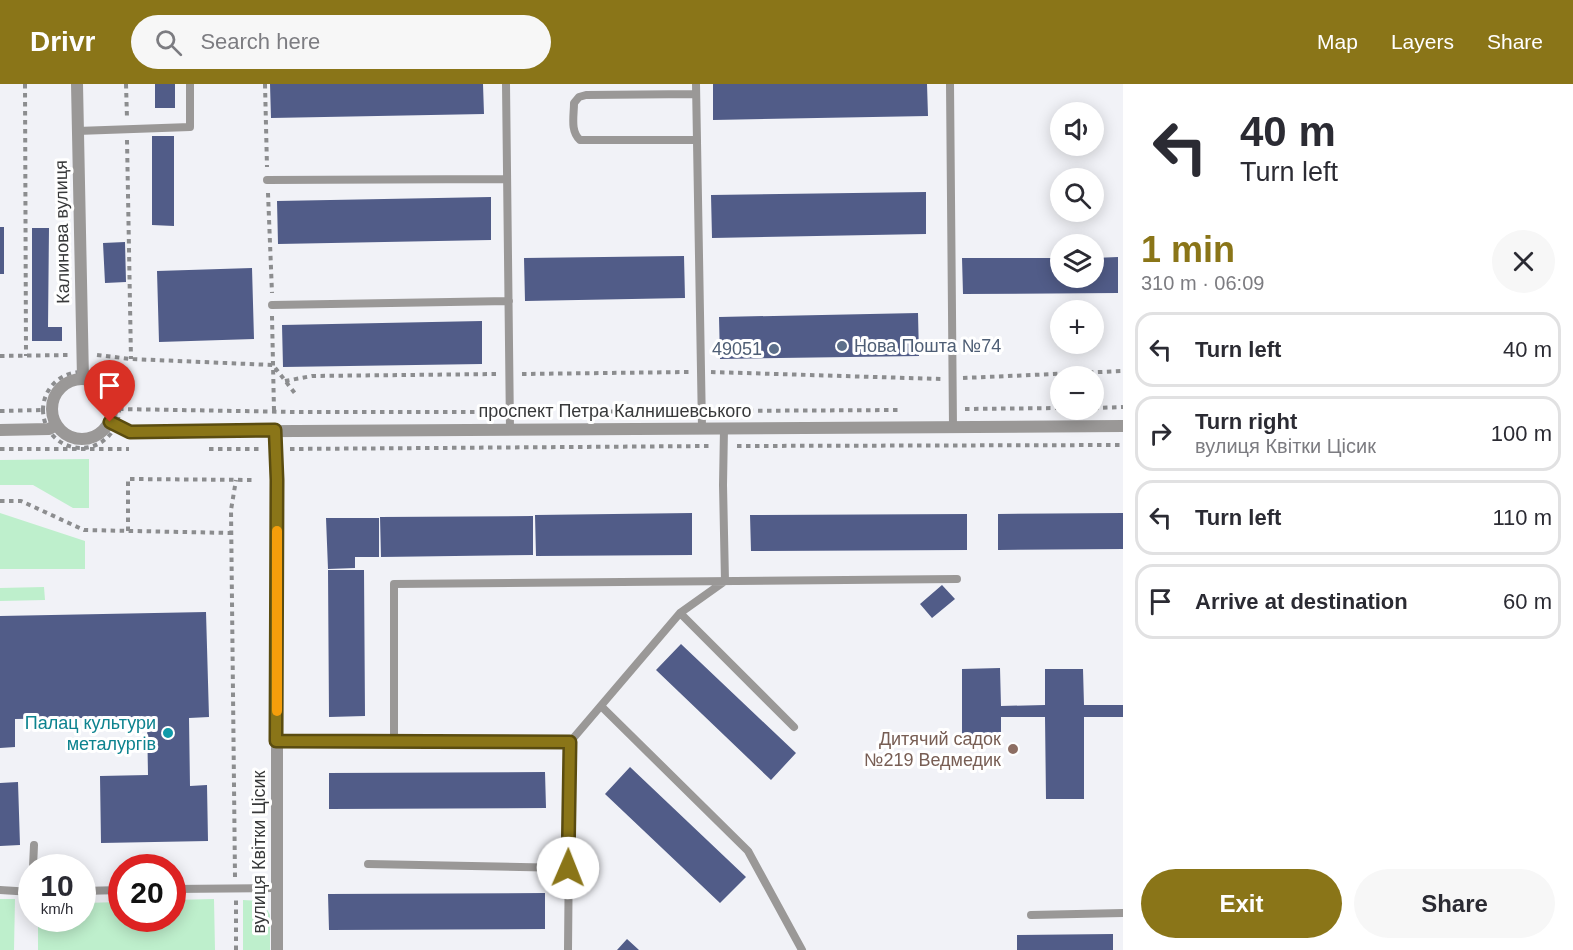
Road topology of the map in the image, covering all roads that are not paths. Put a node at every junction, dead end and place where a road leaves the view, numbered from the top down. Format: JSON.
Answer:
{"nodes":[{"id":1,"x":77,"y":84,"type":"edge"},
{"id":2,"x":190,"y":84,"type":"edge"},
{"id":3,"x":506,"y":84,"type":"edge"},
{"id":4,"x":696,"y":84,"type":"edge"},
{"id":5,"x":950,"y":84,"type":"edge"},
{"id":6,"x":696,"y":94,"type":"junction"},
{"id":7,"x":77,"y":131,"type":"junction"},
{"id":8,"x":697,"y":140,"type":"junction"},
{"id":9,"x":505,"y":179,"type":"junction"},
{"id":10,"x":267,"y":180,"type":"road end"},
{"id":11,"x":509,"y":300,"type":"junction"},
{"id":12,"x":272,"y":305,"type":"road end"},
{"id":13,"x":83,"y":375,"type":"junction"},
{"id":14,"x":113,"y":424,"type":"junction"},
{"id":15,"x":1123,"y":426,"type":"edge"},
{"id":16,"x":52,"y":427,"type":"junction"},
{"id":17,"x":953,"y":427,"type":"junction"},
{"id":18,"x":702,"y":428,"type":"junction"},
{"id":19,"x":724,"y":428,"type":"junction"},
{"id":20,"x":0,"y":430,"type":"edge"},
{"id":21,"x":275,"y":430,"type":"junction"},
{"id":22,"x":510,"y":430,"type":"junction"},
{"id":23,"x":957,"y":579,"type":"dead end"},
{"id":24,"x":725,"y":581,"type":"junction"},
{"id":25,"x":680,"y":613,"type":"junction"},
{"id":26,"x":601,"y":706,"type":"junction"},
{"id":27,"x":794,"y":727,"type":"dead end"},
{"id":28,"x":276,"y":741,"type":"junction"},
{"id":29,"x":394,"y":741,"type":"junction"},
{"id":30,"x":570,"y":742,"type":"junction"},
{"id":31,"x":34,"y":845,"type":"dead end"},
{"id":32,"x":34,"y":854,"type":"edge"},
{"id":33,"x":368,"y":864,"type":"dead end"},
{"id":34,"x":568,"y":868,"type":"junction"},
{"id":35,"x":277,"y":888,"type":"junction"},
{"id":36,"x":186,"y":889,"type":"edge"},
{"id":37,"x":0,"y":890,"type":"edge"},
{"id":38,"x":18,"y":891,"type":"edge"},
{"id":39,"x":1123,"y":913,"type":"edge"},
{"id":40,"x":1031,"y":915,"type":"dead end"},
{"id":41,"x":277,"y":950,"type":"edge"},
{"id":42,"x":568,"y":950,"type":"edge"},
{"id":43,"x":802,"y":950,"type":"edge"}],
"edges":[{"from":1,"to":7,"type":"street","name":"Калинова вулиця"},
{"from":2,"to":7,"type":"lane"},
{"from":3,"to":9,"type":"lane"},
{"from":4,"to":6,"type":"lane"},
{"from":5,"to":17,"type":"lane"},
{"from":6,"to":8,"type":"lane"},
{"from":6,"to":8,"type":"lane"},
{"from":7,"to":13,"type":"street","name":"Калинова вулиця"},
{"from":8,"to":18,"type":"lane"},
{"from":9,"to":10,"type":"lane"},
{"from":9,"to":11,"type":"lane"},
{"from":11,"to":12,"type":"lane"},
{"from":11,"to":22,"type":"lane"},
{"from":13,"to":14,"type":"street"},
{"from":13,"to":16,"type":"street"},
{"from":14,"to":16,"type":"street"},
{"from":14,"to":21,"type":"street","name":"проспект Петра Калнишевського"},
{"from":15,"to":17,"type":"street","name":"проспект Петра Калнишевського"},
{"from":16,"to":20,"type":"street"},
{"from":17,"to":19,"type":"street","name":"проспект Петра Калнишевського"},
{"from":18,"to":19,"type":"street","name":"проспект Петра Калнишевського"},
{"from":18,"to":22,"type":"street","name":"проспект Петра Калнишевського"},
{"from":19,"to":24,"type":"lane"},
{"from":21,"to":22,"type":"street","name":"проспект Петра Калнишевського"},
{"from":21,"to":28,"type":"street","name":"вулиця Квітки Цісик"},
{"from":23,"to":24,"type":"lane"},
{"from":24,"to":25,"type":"lane"},
{"from":24,"to":29,"type":"lane"},
{"from":25,"to":26,"type":"lane"},
{"from":25,"to":27,"type":"lane"},
{"from":26,"to":30,"type":"lane"},
{"from":26,"to":43,"type":"lane"},
{"from":28,"to":29,"type":"lane"},
{"from":28,"to":35,"type":"street","name":"вулиця Квітки Цісик"},
{"from":29,"to":30,"type":"lane"},
{"from":30,"to":34,"type":"lane"},
{"from":31,"to":32,"type":"lane"},
{"from":33,"to":34,"type":"lane"},
{"from":34,"to":42,"type":"lane"},
{"from":35,"to":36,"type":"lane"},
{"from":35,"to":41,"type":"street","name":"вулиця Квітки Цісик"},
{"from":37,"to":38,"type":"lane"},
{"from":39,"to":40,"type":"lane"}]}
